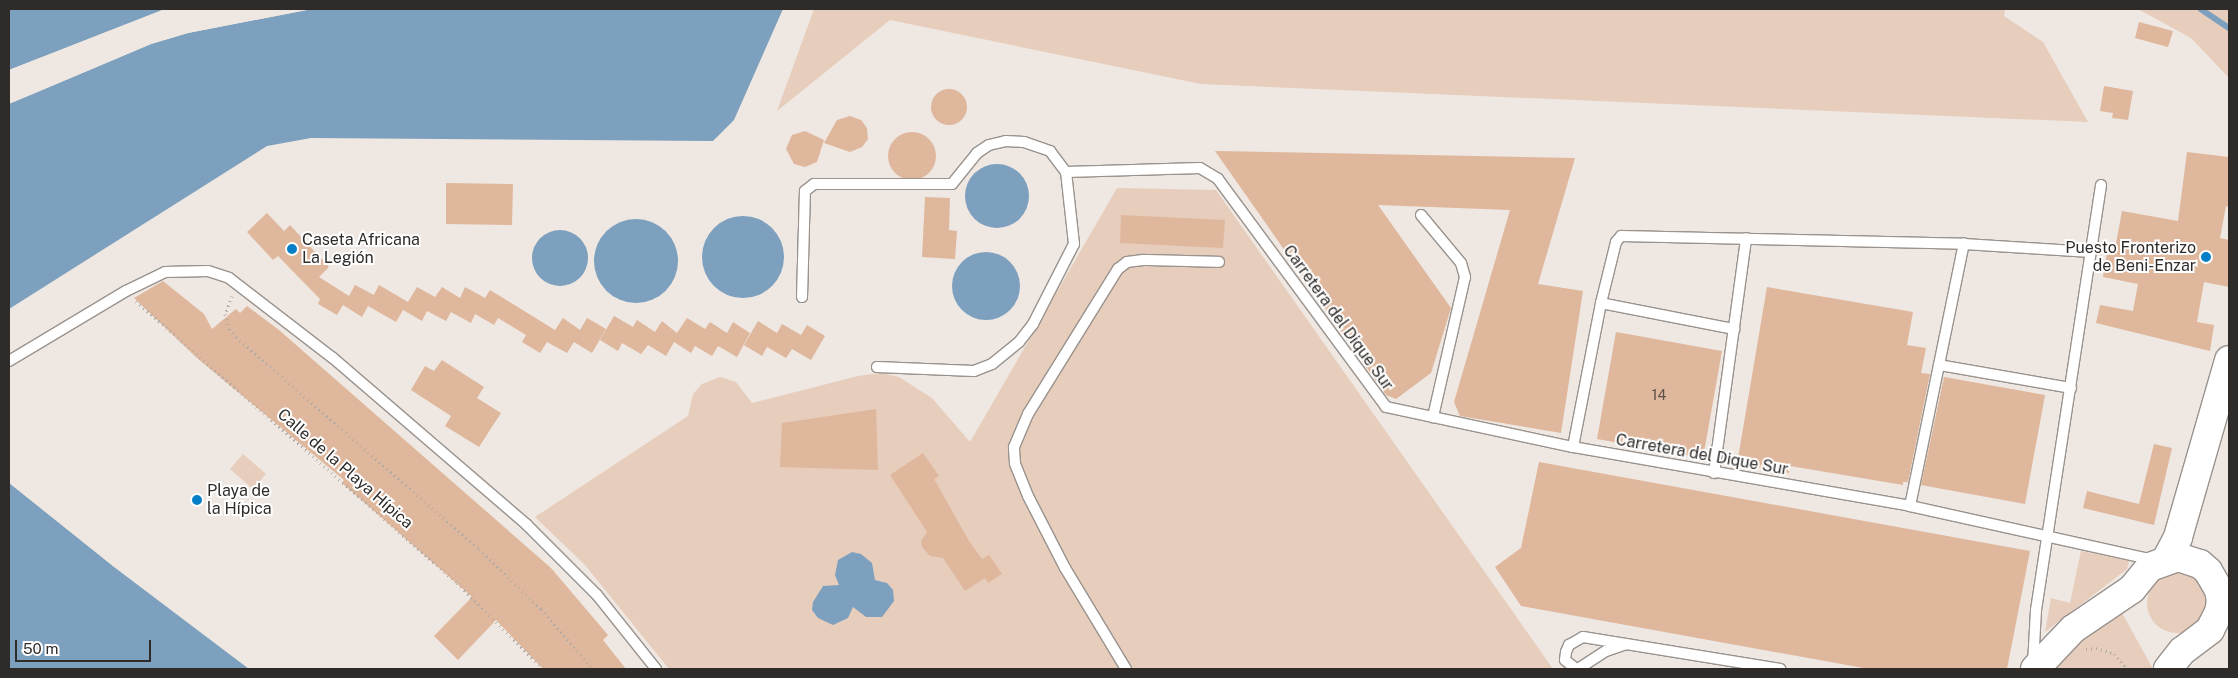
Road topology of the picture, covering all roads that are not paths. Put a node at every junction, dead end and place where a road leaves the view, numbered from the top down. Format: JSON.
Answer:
{"nodes":[{"id":1,"x":1066,"y":172,"type":"junction"},
{"id":2,"x":2101,"y":185,"type":"dead end"},
{"id":3,"x":1421,"y":215,"type":"dead end"},
{"id":4,"x":1746,"y":238,"type":"junction"},
{"id":5,"x":1964,"y":244,"type":"junction"},
{"id":6,"x":2091,"y":252,"type":"junction"},
{"id":7,"x":1219,"y":262,"type":"dead end"},
{"id":8,"x":802,"y":297,"type":"dead end"},
{"id":9,"x":1601,"y":303,"type":"junction"},
{"id":10,"x":1734,"y":329,"type":"junction"},
{"id":11,"x":2229,"y":360,"type":"edge"},
{"id":12,"x":9,"y":361,"type":"edge"},
{"id":13,"x":1939,"y":365,"type":"junction"},
{"id":14,"x":877,"y":367,"type":"dead end"},
{"id":15,"x":2071,"y":388,"type":"junction"},
{"id":16,"x":1434,"y":416,"type":"junction"},
{"id":17,"x":1573,"y":447,"type":"junction"},
{"id":18,"x":1714,"y":473,"type":"junction"},
{"id":19,"x":1910,"y":506,"type":"junction"},
{"id":20,"x":2048,"y":536,"type":"junction"},
{"id":21,"x":2163,"y":560,"type":"junction"},
{"id":22,"x":2224,"y":621,"type":"edge"},
{"id":23,"x":1627,"y":644,"type":"junction"},
{"id":24,"x":656,"y":669,"type":"edge"},
{"id":25,"x":1126,"y":669,"type":"edge"},
{"id":26,"x":1577,"y":669,"type":"edge"},
{"id":27,"x":1780,"y":669,"type":"edge"},
{"id":28,"x":2034,"y":669,"type":"edge"},
{"id":29,"x":2168,"y":669,"type":"edge"},
{"id":30,"x":2182,"y":669,"type":"edge"},
{"id":31,"x":2190,"y":669,"type":"edge"}],
"edges":[{"from":1,"to":8,"type":"lane"},
{"from":1,"to":14,"type":"lane"},
{"from":1,"to":16,"type":"lane","name":"Carretera del Dique Sur"},
{"from":2,"to":6,"type":"lane"},
{"from":3,"to":16,"type":"lane"},
{"from":4,"to":5,"type":"lane"},
{"from":4,"to":9,"type":"lane"},
{"from":4,"to":10,"type":"lane"},
{"from":5,"to":6,"type":"lane"},
{"from":5,"to":13,"type":"lane"},
{"from":6,"to":15,"type":"lane"},
{"from":7,"to":25,"type":"lane"},
{"from":9,"to":10,"type":"lane"},
{"from":9,"to":17,"type":"lane"},
{"from":10,"to":18,"type":"lane"},
{"from":11,"to":21,"type":"main road"},
{"from":12,"to":24,"type":"lane"},
{"from":13,"to":15,"type":"lane"},
{"from":13,"to":19,"type":"lane"},
{"from":15,"to":20,"type":"lane"},
{"from":16,"to":17,"type":"lane","name":"Carretera del Dique Sur"},
{"from":17,"to":18,"type":"lane","name":"Carretera del Dique Sur"},
{"from":18,"to":19,"type":"lane","name":"Carretera del Dique Sur"},
{"from":19,"to":20,"type":"lane","name":"Carretera del Dique Sur"},
{"from":20,"to":21,"type":"lane","name":"Carretera del Dique Sur"},
{"from":20,"to":28,"type":"lane"},
{"from":21,"to":22,"type":"main road"},
{"from":21,"to":28,"type":"main road"},
{"from":22,"to":29,"type":"main road"},
{"from":23,"to":26,"type":"lane"},
{"from":23,"to":26,"type":"lane"},
{"from":23,"to":27,"type":"lane"},
{"from":30,"to":31,"type":"main road"}]}
